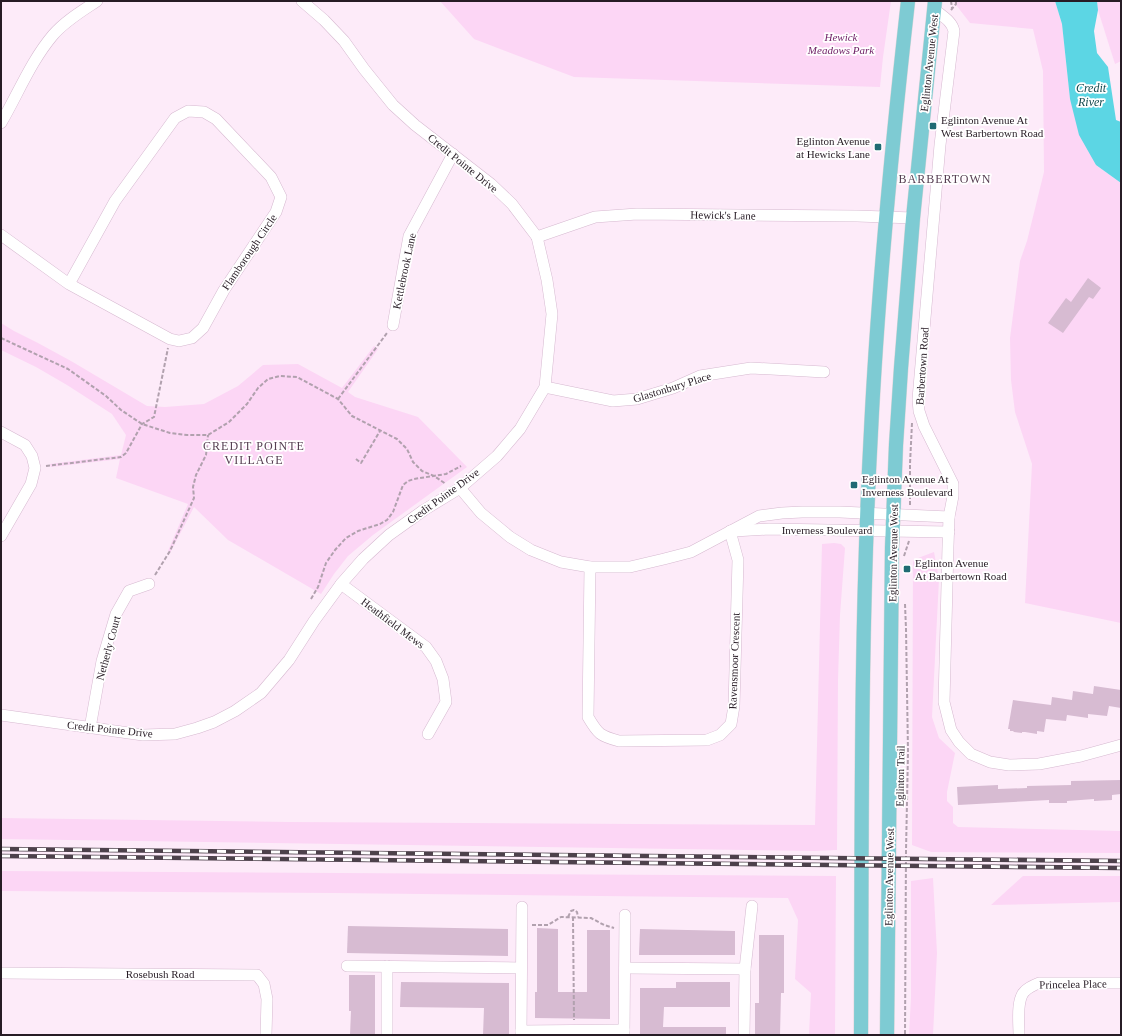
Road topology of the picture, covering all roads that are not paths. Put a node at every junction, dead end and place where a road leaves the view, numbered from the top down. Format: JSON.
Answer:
{"nodes":[{"id":1,"x":97,"y":1,"type":"edge"},
{"id":2,"x":302,"y":1,"type":"edge"},
{"id":3,"x":908,"y":1,"type":"edge"},
{"id":4,"x":935,"y":5,"type":"edge"},
{"id":5,"x":1,"y":122,"type":"edge"},
{"id":6,"x":453,"y":154,"type":"junction"},
{"id":7,"x":886,"y":217,"type":"junction"},
{"id":8,"x":913,"y":218,"type":"junction"},
{"id":9,"x":1,"y":235,"type":"edge"},
{"id":10,"x":536,"y":237,"type":"junction"},
{"id":11,"x":69,"y":284,"type":"junction"},
{"id":12,"x":393,"y":325,"type":"road end"},
{"id":13,"x":824,"y":372,"type":"dead end"},
{"id":14,"x":545,"y":387,"type":"junction"},
{"id":15,"x":1,"y":432,"type":"edge"},
{"id":16,"x":460,"y":488,"type":"junction"},
{"id":17,"x":867,"y":514,"type":"junction"},
{"id":18,"x":893,"y":515,"type":"junction"},
{"id":19,"x":949,"y":518,"type":"junction"},
{"id":20,"x":893,"y":530,"type":"junction"},
{"id":21,"x":730,"y":531,"type":"junction"},
{"id":22,"x":867,"y":531,"type":"junction"},
{"id":23,"x":948,"y":532,"type":"junction"},
{"id":24,"x":1,"y":536,"type":"edge"},
{"id":25,"x":590,"y":567,"type":"junction"},
{"id":26,"x":149,"y":584,"type":"road end"},
{"id":27,"x":341,"y":584,"type":"junction"},
{"id":28,"x":1,"y":715,"type":"edge"},
{"id":29,"x":90,"y":728,"type":"junction"},
{"id":30,"x":428,"y":734,"type":"dead end"},
{"id":31,"x":1121,"y":745,"type":"edge"},
{"id":32,"x":752,"y":906,"type":"dead end"},
{"id":33,"x":522,"y":907,"type":"dead end"},
{"id":34,"x":625,"y":914,"type":"dead end"},
{"id":35,"x":347,"y":966,"type":"dead end"},
{"id":36,"x":387,"y":966,"type":"junction"},
{"id":37,"x":522,"y":968,"type":"junction"},
{"id":38,"x":625,"y":968,"type":"junction"},
{"id":39,"x":745,"y":969,"type":"junction"},
{"id":40,"x":1,"y":973,"type":"edge"},
{"id":41,"x":1121,"y":984,"type":"edge"},
{"id":42,"x":521,"y":1033,"type":"edge"},
{"id":43,"x":624,"y":1033,"type":"edge"},
{"id":44,"x":266,"y":1035,"type":"edge"},
{"id":45,"x":387,"y":1035,"type":"edge"},
{"id":46,"x":744,"y":1035,"type":"edge"},
{"id":47,"x":861,"y":1035,"type":"edge"},
{"id":48,"x":887,"y":1035,"type":"edge"},
{"id":49,"x":1019,"y":1035,"type":"edge"}],
"edges":[{"from":1,"to":5,"type":"street"},
{"from":2,"to":6,"type":"street","name":"Credit Pointe Drive"},
{"from":3,"to":7,"type":"main road"},
{"from":4,"to":8,"type":"main road","name":"Eglinton Avenue West"},
{"from":4,"to":19,"type":"street","name":"Barbertown Road"},
{"from":6,"to":10,"type":"street","name":"Credit Pointe Drive"},
{"from":6,"to":12,"type":"street","name":"Kettlebrook Lane"},
{"from":7,"to":8,"type":"street","name":"Hewick's Lane"},
{"from":7,"to":10,"type":"street","name":"Hewick's Lane"},
{"from":7,"to":17,"type":"main road"},
{"from":8,"to":18,"type":"main road","name":"Eglinton Avenue West"},
{"from":9,"to":11,"type":"street","name":"Flamborough Circle"},
{"from":10,"to":14,"type":"street","name":"Credit Pointe Drive"},
{"from":11,"to":11,"type":"street","name":"Flamborough Circle"},
{"from":13,"to":14,"type":"street","name":"Glastonbury Place"},
{"from":14,"to":16,"type":"street","name":"Credit Pointe Drive"},
{"from":15,"to":24,"type":"street"},
{"from":16,"to":25,"type":"street","name":"Inverness Boulevard"},
{"from":16,"to":27,"type":"street","name":"Credit Pointe Drive"},
{"from":17,"to":18,"type":"street","name":"Inverness Boulevard"},
{"from":17,"to":21,"type":"street","name":"Inverness Boulevard"},
{"from":17,"to":22,"type":"main road"},
{"from":18,"to":19,"type":"street","name":"Inverness Boulevard"},
{"from":18,"to":20,"type":"main road","name":"Eglinton Avenue West"},
{"from":19,"to":23,"type":"street","name":"Barbertown Road"},
{"from":20,"to":22,"type":"street","name":"Inverness Boulevard"},
{"from":20,"to":23,"type":"street","name":"Inverness Boulevard"},
{"from":20,"to":48,"type":"main road","name":"Eglinton Avenue West"},
{"from":21,"to":22,"type":"street","name":"Inverness Boulevard"},
{"from":21,"to":25,"type":"street","name":"Inverness Boulevard"},
{"from":21,"to":25,"type":"street","name":"Ravensmoor Crescent"},
{"from":22,"to":47,"type":"main road"},
{"from":23,"to":31,"type":"street","name":"Barbertown Road"},
{"from":26,"to":29,"type":"street","name":"Netherly Court"},
{"from":27,"to":29,"type":"street","name":"Credit Pointe Drive"},
{"from":27,"to":30,"type":"street","name":"Heathfield Mews"},
{"from":28,"to":29,"type":"street","name":"Credit Pointe Drive"},
{"from":32,"to":39,"type":"street"},
{"from":33,"to":37,"type":"street"},
{"from":34,"to":38,"type":"street"},
{"from":35,"to":36,"type":"street"},
{"from":36,"to":37,"type":"street"},
{"from":36,"to":45,"type":"street"},
{"from":37,"to":42,"type":"street"},
{"from":38,"to":39,"type":"street"},
{"from":38,"to":43,"type":"street"},
{"from":39,"to":46,"type":"street"},
{"from":40,"to":44,"type":"street","name":"Rosebush Road"},
{"from":41,"to":49,"type":"street","name":"Princelea Place"},
{"from":42,"to":43,"type":"street"}]}
